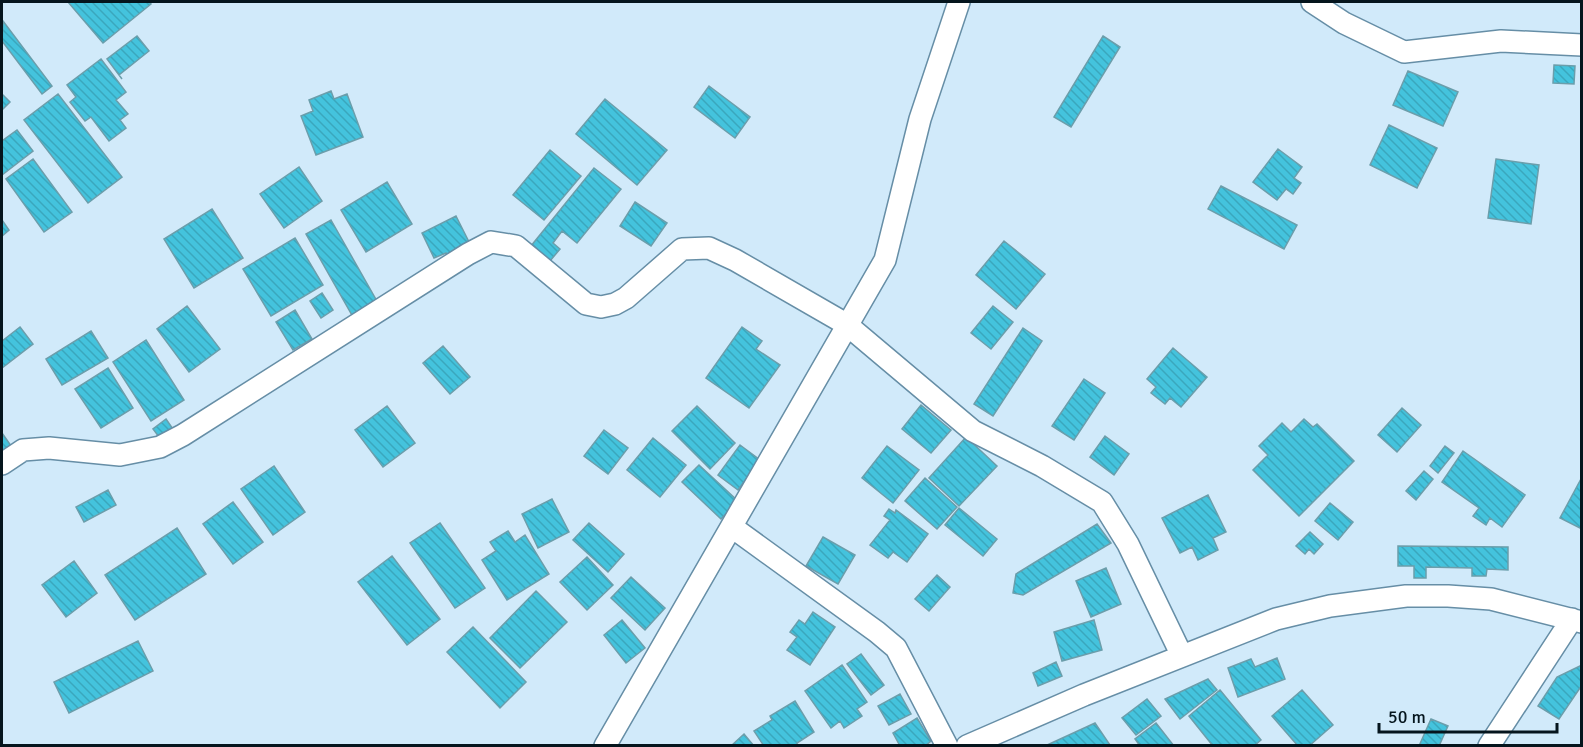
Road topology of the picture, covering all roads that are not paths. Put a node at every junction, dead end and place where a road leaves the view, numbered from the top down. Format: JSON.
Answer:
{"nodes":[{"id":1,"x":959,"y":2,"type":"edge"},
{"id":2,"x":1312,"y":2,"type":"edge"},
{"id":3,"x":1581,"y":45,"type":"edge"},
{"id":4,"x":846,"y":324,"type":"junction"},
{"id":5,"x":2,"y":464,"type":"edge"},
{"id":6,"x":732,"y":527,"type":"junction"},
{"id":7,"x":1577,"y":620,"type":"edge"},
{"id":8,"x":1182,"y":656,"type":"junction"},
{"id":9,"x":605,"y":746,"type":"edge"},
{"id":10,"x":947,"y":746,"type":"edge"},
{"id":11,"x":967,"y":746,"type":"edge"},
{"id":12,"x":1489,"y":746,"type":"edge"}],
"edges":[{"from":1,"to":4,"type":"street"},
{"from":2,"to":3,"type":"street"},
{"from":4,"to":5,"type":"street"},
{"from":4,"to":6,"type":"street"},
{"from":4,"to":8,"type":"street"},
{"from":6,"to":9,"type":"street"},
{"from":6,"to":10,"type":"street"},
{"from":7,"to":8,"type":"street"},
{"from":7,"to":12,"type":"street"},
{"from":8,"to":11,"type":"street"}]}
